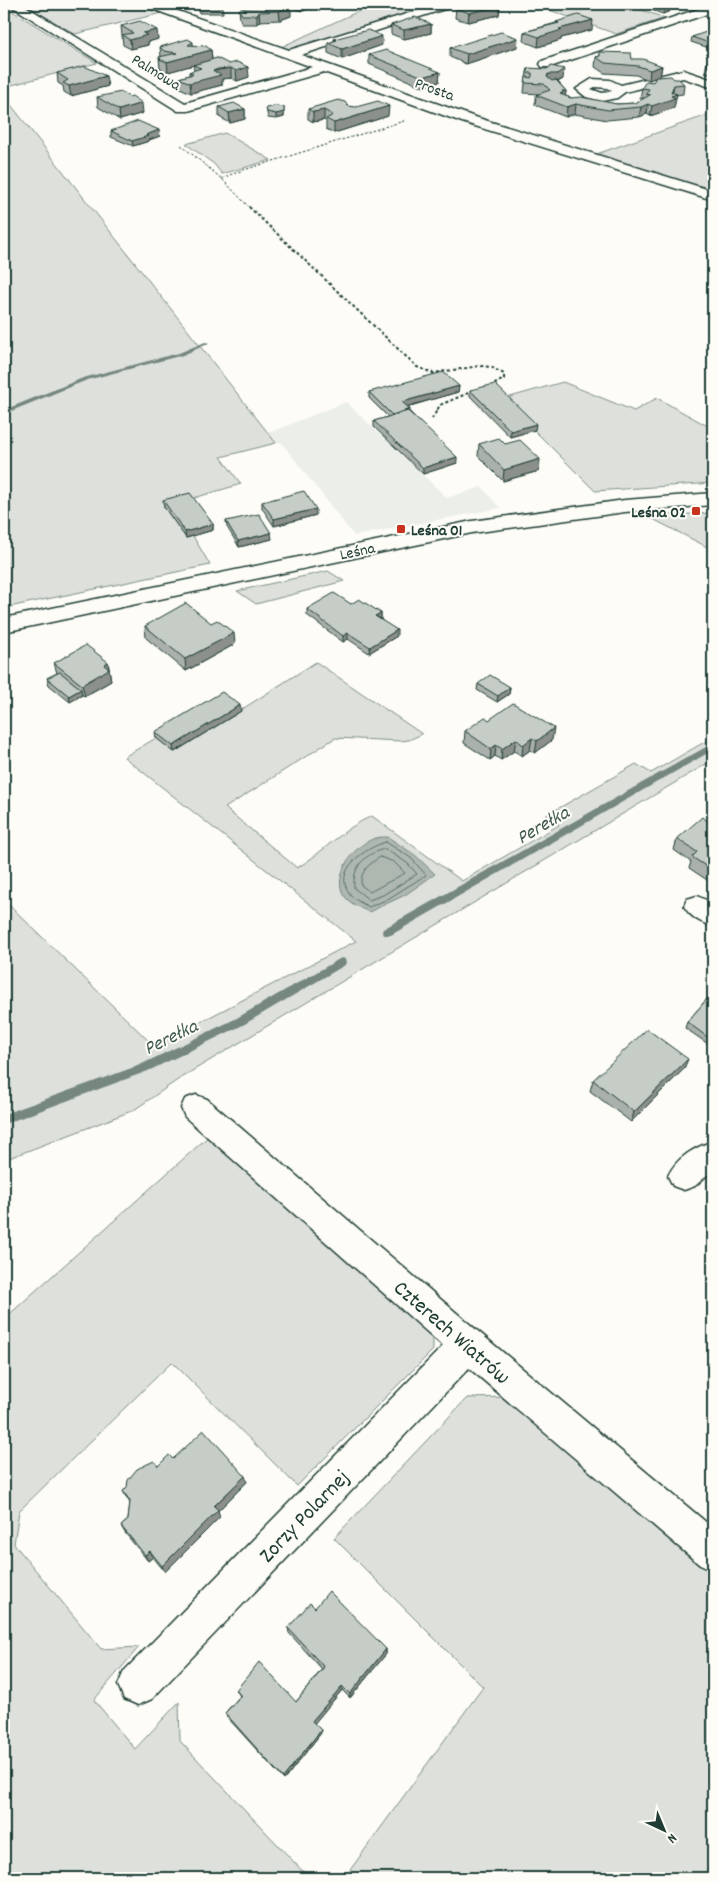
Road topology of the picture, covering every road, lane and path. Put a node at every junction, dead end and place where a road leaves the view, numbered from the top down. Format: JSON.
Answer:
{"nodes":[{"id":1,"x":14,"y":4,"type":"edge"},
{"id":2,"x":148,"y":4,"type":"edge"},
{"id":3,"x":248,"y":4,"type":"edge"},
{"id":4,"x":275,"y":4,"type":"edge"},
{"id":5,"x":450,"y":4,"type":"edge"},
{"id":6,"x":713,"y":8,"type":"edge"},
{"id":7,"x":287,"y":54,"type":"junction"},
{"id":8,"x":532,"y":59,"type":"dead end"},
{"id":9,"x":546,"y":64,"type":"junction"},
{"id":10,"x":323,"y":68,"type":"junction"},
{"id":11,"x":713,"y":84,"type":"edge"},
{"id":12,"x":438,"y":109,"type":"junction"},
{"id":13,"x":182,"y":145,"type":"dead end"},
{"id":14,"x":222,"y":179,"type":"junction"},
{"id":15,"x":713,"y":196,"type":"edge"},
{"id":16,"x":487,"y":387,"type":"edge"},
{"id":17,"x":479,"y":389,"type":"edge"},
{"id":18,"x":432,"y":419,"type":"dead end"},
{"id":19,"x":713,"y":499,"type":"edge"},
{"id":20,"x":4,"y":625,"type":"edge"},
{"id":21,"x":196,"y":1108,"type":"dead end"},
{"id":22,"x":713,"y":1156,"type":"edge"},
{"id":23,"x":684,"y":1176,"type":"dead end"},
{"id":24,"x":468,"y":1345,"type":"junction"},
{"id":25,"x":713,"y":1552,"type":"edge"},
{"id":26,"x":138,"y":1685,"type":"dead end"}],
"edges":[{"from":1,"to":10,"type":"street","name":"Palmowa"},
{"from":2,"to":7,"type":"street","name":"Prosta"},
{"from":3,"to":4,"type":"street"},
{"from":5,"to":7,"type":"street"},
{"from":6,"to":9,"type":"street"},
{"from":7,"to":10,"type":"street","name":"Prosta"},
{"from":8,"to":9,"type":"street"},
{"from":9,"to":11,"type":"street"},
{"from":10,"to":12,"type":"street","name":"Prosta"},
{"from":12,"to":14,"type":"path"},
{"from":12,"to":15,"type":"street","name":"Prosta"},
{"from":13,"to":14,"type":"path"},
{"from":14,"to":16,"type":"path"},
{"from":17,"to":18,"type":"path"},
{"from":19,"to":20,"type":"street","name":"Leśna"},
{"from":21,"to":24,"type":"street","name":"Czterech Wiatrów"},
{"from":22,"to":23,"type":"street"},
{"from":24,"to":25,"type":"street","name":"Czterech Wiatrów"},
{"from":24,"to":26,"type":"street","name":"Zorzy Polarnej"}]}
